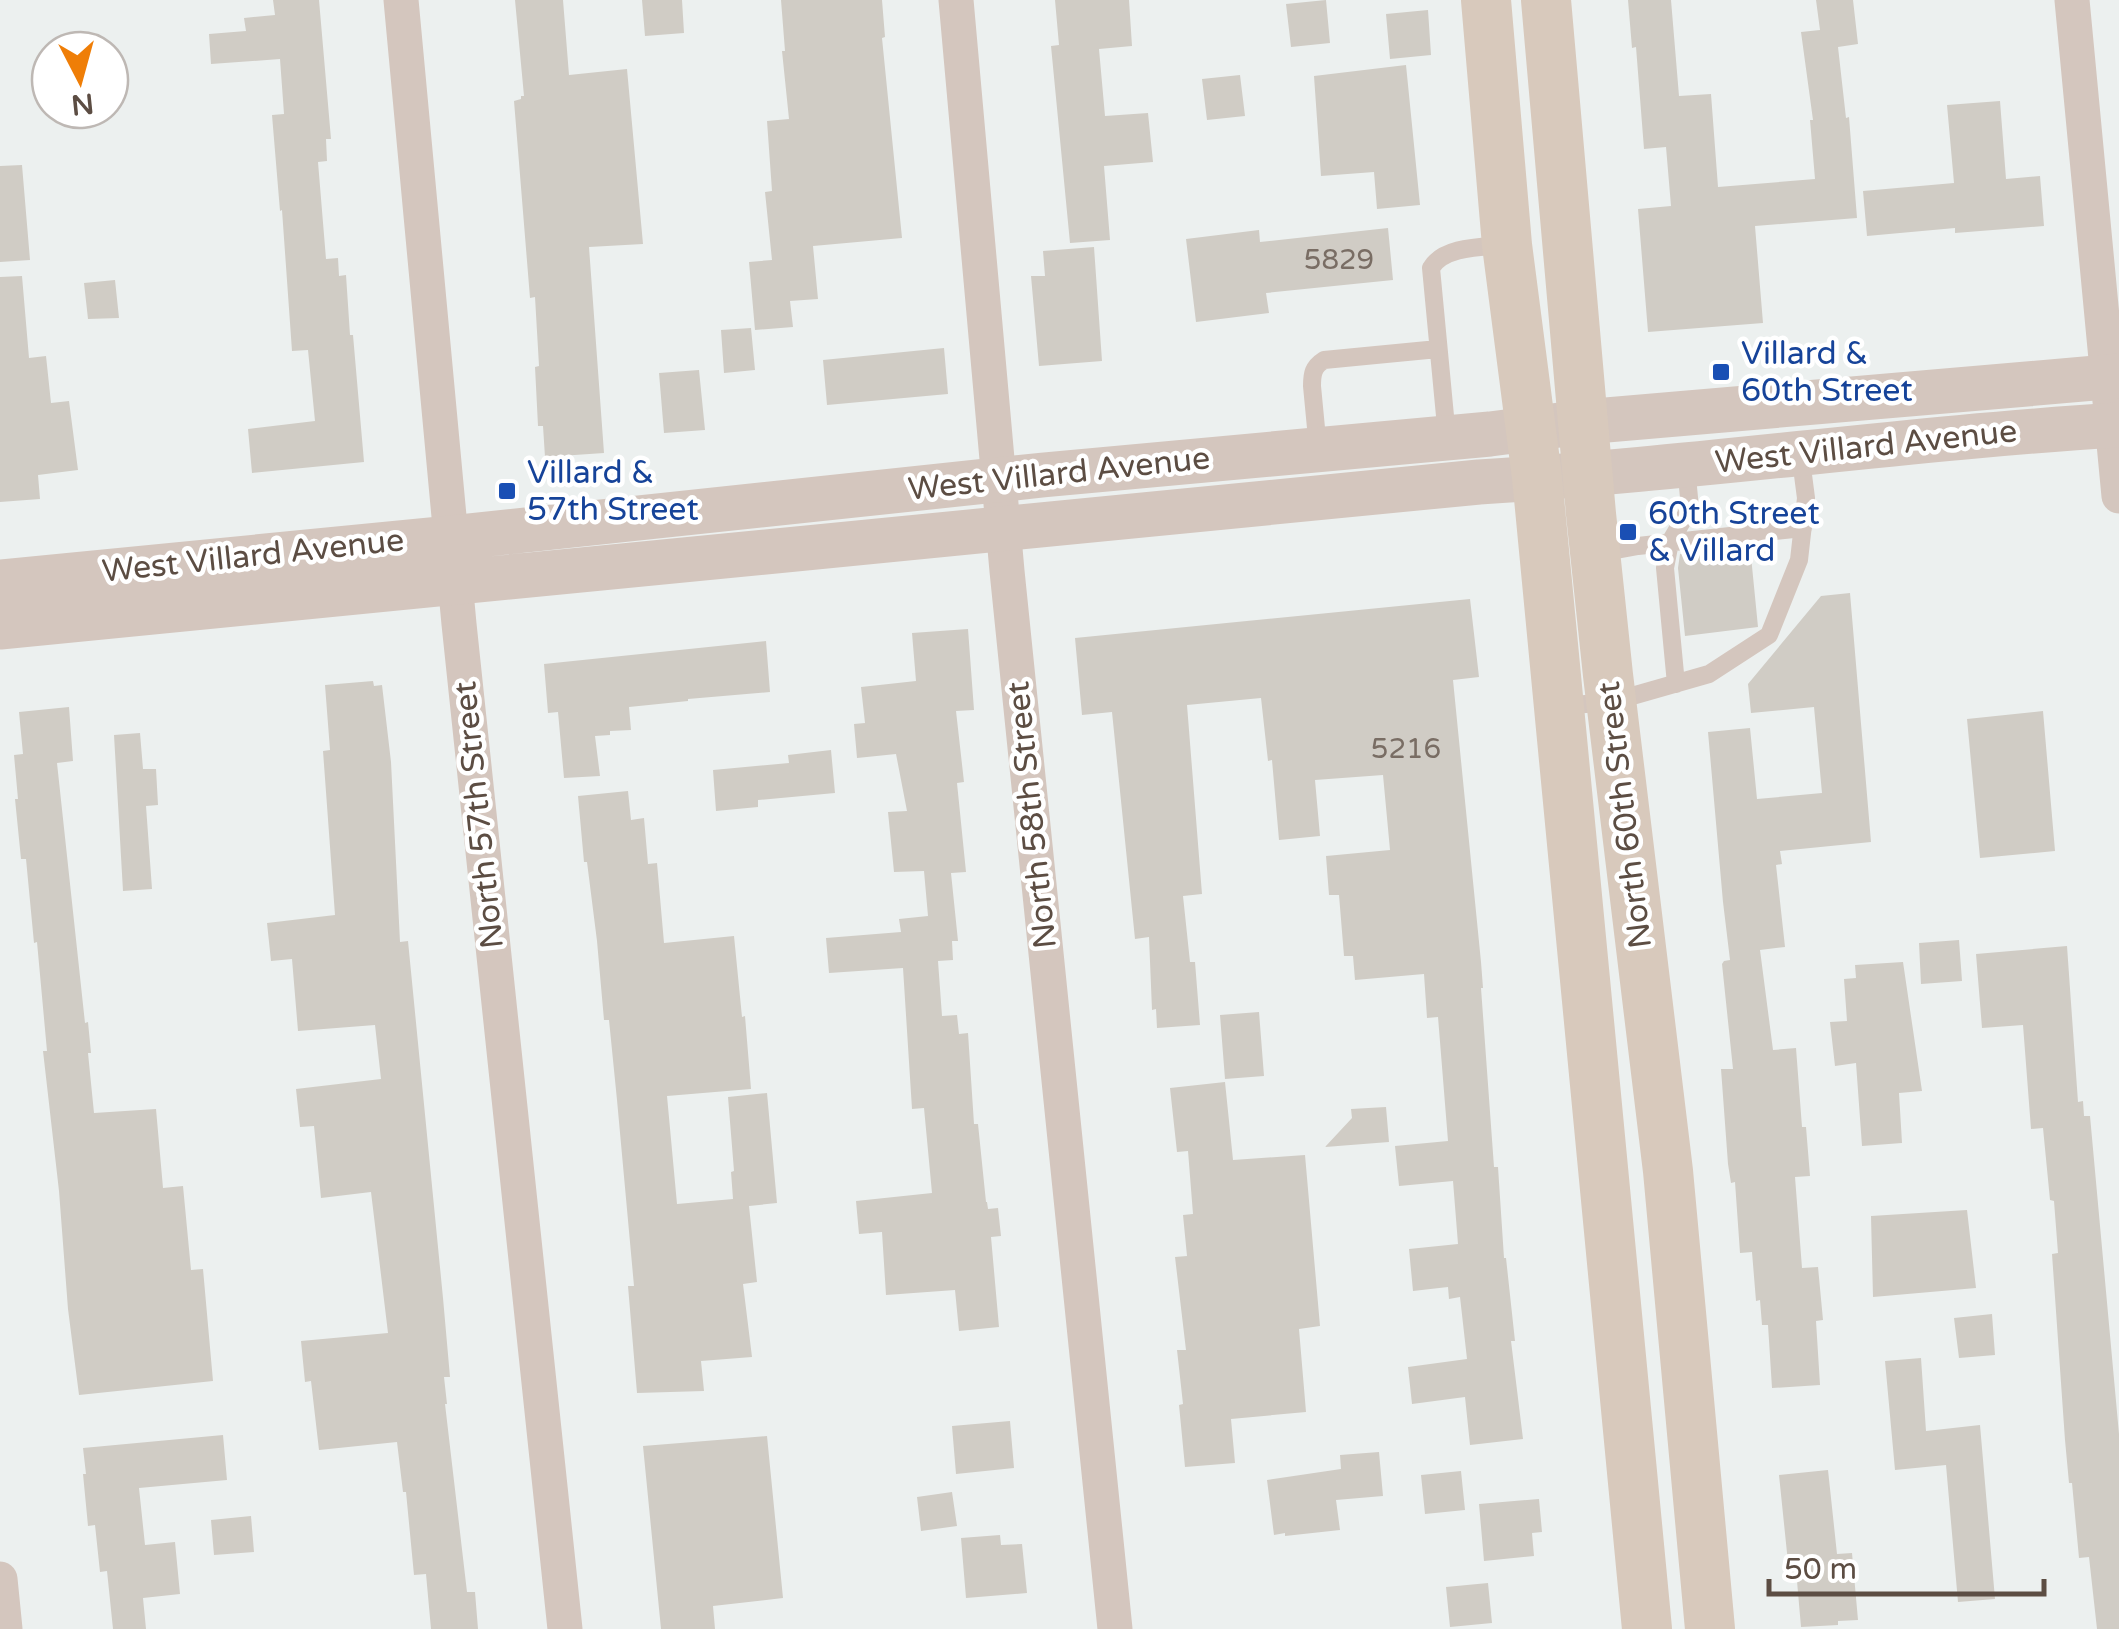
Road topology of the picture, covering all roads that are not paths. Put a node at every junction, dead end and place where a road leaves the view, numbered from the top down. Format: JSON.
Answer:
{"nodes":[{"id":1,"x":401,"y":0,"type":"edge"},
{"id":2,"x":956,"y":0,"type":"edge"},
{"id":3,"x":1486,"y":0,"type":"edge"},
{"id":4,"x":1546,"y":0,"type":"edge"},
{"id":5,"x":2072,"y":0,"type":"edge"},
{"id":6,"x":1507,"y":245,"type":"junction"},
{"id":7,"x":1438,"y":350,"type":"junction"},
{"id":8,"x":2114,"y":377,"type":"edge"},
{"id":9,"x":1583,"y":422,"type":"junction"},
{"id":10,"x":2115,"y":425,"type":"edge"},
{"id":11,"x":1530,"y":428,"type":"junction"},
{"id":12,"x":1446,"y":438,"type":"junction"},
{"id":13,"x":1318,"y":449,"type":"junction"},
{"id":14,"x":1800,"y":452,"type":"junction"},
{"id":15,"x":1686,"y":464,"type":"junction"},
{"id":16,"x":1587,"y":474,"type":"junction"},
{"id":17,"x":1537,"y":477,"type":"junction"},
{"id":18,"x":1000,"y":480,"type":"junction"},
{"id":19,"x":2119,"y":496,"type":"edge"},
{"id":20,"x":1803,"y":528,"type":"junction"},
{"id":21,"x":1004,"y":530,"type":"junction"},
{"id":22,"x":450,"y":538,"type":"junction"},
{"id":23,"x":1670,"y":542,"type":"junction"},
{"id":24,"x":1596,"y":554,"type":"junction"},
{"id":25,"x":0,"y":582,"type":"edge"},
{"id":26,"x":456,"y":583,"type":"junction"},
{"id":27,"x":0,"y":627,"type":"edge"},
{"id":28,"x":1676,"y":684,"type":"junction"},
{"id":29,"x":1611,"y":702,"type":"junction"},
{"id":30,"x":1559,"y":706,"type":"junction"},
{"id":31,"x":0,"y":1580,"type":"edge"},
{"id":32,"x":5,"y":1629,"type":"edge"},
{"id":33,"x":566,"y":1629,"type":"edge"},
{"id":34,"x":1115,"y":1629,"type":"edge"},
{"id":35,"x":1646,"y":1629,"type":"edge"},
{"id":36,"x":1710,"y":1629,"type":"edge"}],
"edges":[{"from":1,"to":22,"type":"street","name":"North 57th Street"},
{"from":2,"to":18,"type":"street","name":"North 58th Street"},
{"from":3,"to":6,"type":"main road","name":"North 60th Street"},
{"from":4,"to":9,"type":"main road","name":"North 60th Street"},
{"from":5,"to":8,"type":"street"},
{"from":6,"to":7,"type":"lane"},
{"from":6,"to":11,"type":"main road","name":"North 60th Street"},
{"from":7,"to":12,"type":"lane"},
{"from":7,"to":13,"type":"lane"},
{"from":8,"to":9,"type":"street","name":"West Villard Avenue"},
{"from":8,"to":10,"type":"street"},
{"from":9,"to":11,"type":"street","name":"West Villard Avenue"},
{"from":9,"to":16,"type":"main road","name":"North 60th Street"},
{"from":10,"to":14,"type":"street","name":"West Villard Avenue"},
{"from":10,"to":19,"type":"street"},
{"from":11,"to":12,"type":"street","name":"West Villard Avenue"},
{"from":11,"to":17,"type":"main road","name":"North 60th Street"},
{"from":12,"to":13,"type":"street","name":"West Villard Avenue"},
{"from":13,"to":18,"type":"street","name":"West Villard Avenue"},
{"from":14,"to":15,"type":"street","name":"West Villard Avenue"},
{"from":14,"to":20,"type":"lane"},
{"from":15,"to":16,"type":"street","name":"West Villard Avenue"},
{"from":15,"to":23,"type":"lane"},
{"from":16,"to":17,"type":"street","name":"West Villard Avenue"},
{"from":16,"to":24,"type":"main road","name":"North 60th Street"},
{"from":17,"to":21,"type":"street","name":"West Villard Avenue"},
{"from":17,"to":30,"type":"main road","name":"North 60th Street"},
{"from":18,"to":21,"type":"street","name":"North 58th Street"},
{"from":18,"to":22,"type":"street","name":"West Villard Avenue"},
{"from":20,"to":23,"type":"lane"},
{"from":20,"to":28,"type":"lane"},
{"from":21,"to":26,"type":"street","name":"West Villard Avenue"},
{"from":21,"to":34,"type":"street","name":"North 58th Street"},
{"from":22,"to":25,"type":"street","name":"West Villard Avenue"},
{"from":22,"to":26,"type":"street","name":"North 57th Street"},
{"from":23,"to":24,"type":"lane"},
{"from":23,"to":28,"type":"lane"},
{"from":24,"to":29,"type":"main road","name":"North 60th Street"},
{"from":26,"to":27,"type":"street","name":"West Villard Avenue"},
{"from":26,"to":33,"type":"street","name":"North 57th Street"},
{"from":28,"to":29,"type":"lane"},
{"from":29,"to":30,"type":"lane"},
{"from":29,"to":36,"type":"main road","name":"North 60th Street"},
{"from":30,"to":35,"type":"main road","name":"North 60th Street"},
{"from":31,"to":32,"type":"street"}]}
